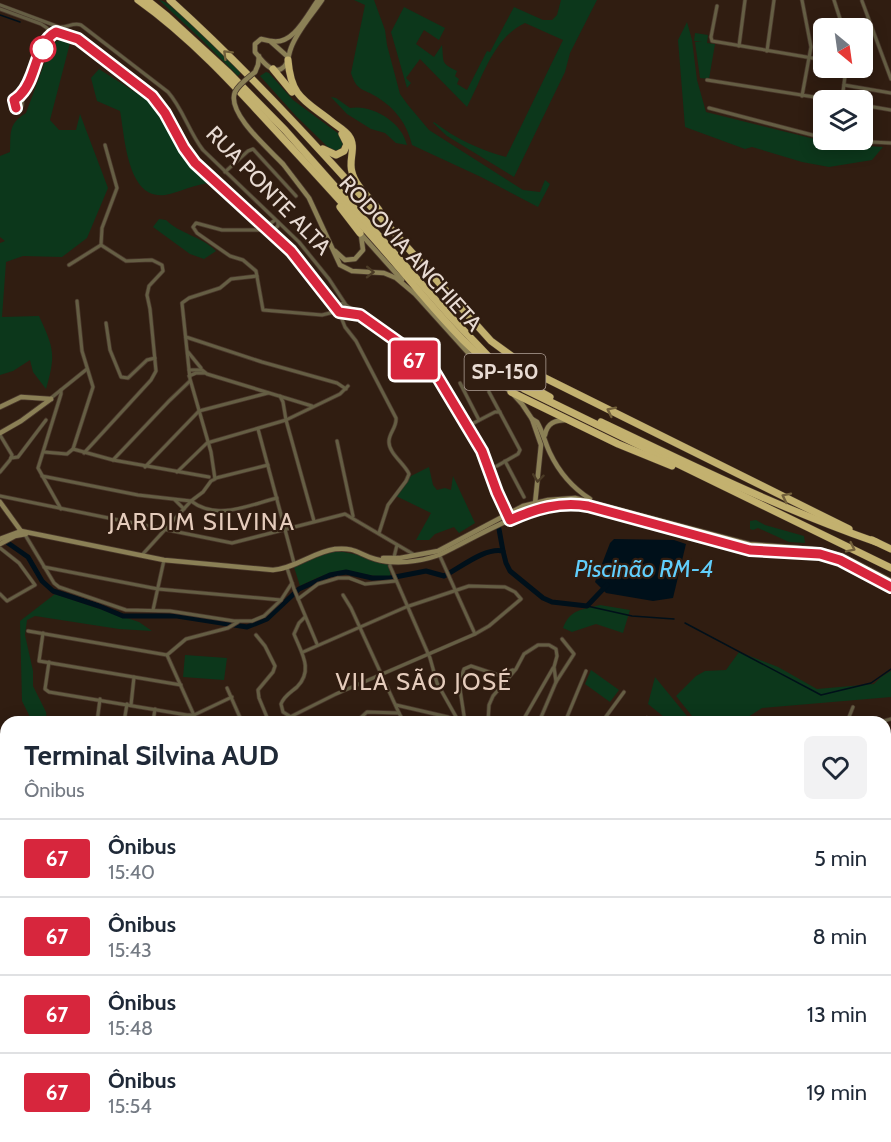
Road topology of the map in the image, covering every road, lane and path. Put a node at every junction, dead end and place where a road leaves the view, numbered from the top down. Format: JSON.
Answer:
{"nodes":[{"id":1,"x":131,"y":0,"type":"edge"},
{"id":2,"x":138,"y":0,"type":"edge"},
{"id":3,"x":147,"y":0,"type":"edge"},
{"id":4,"x":154,"y":0,"type":"edge"},
{"id":5,"x":170,"y":0,"type":"edge"},
{"id":6,"x":318,"y":0,"type":"edge"},
{"id":7,"x":322,"y":0,"type":"edge"},
{"id":8,"x":746,"y":0,"type":"edge"},
{"id":9,"x":774,"y":0,"type":"edge"},
{"id":10,"x":802,"y":0,"type":"edge"},
{"id":11,"x":834,"y":0,"type":"edge"},
{"id":12,"x":862,"y":1,"type":"edge"},
{"id":13,"x":717,"y":6,"type":"dead end"},
{"id":14,"x":0,"y":7,"type":"edge"},
{"id":15,"x":167,"y":16,"type":"junction"},
{"id":16,"x":840,"y":18,"type":"edge"},
{"id":17,"x":51,"y":24,"type":"junction"},
{"id":18,"x":56,"y":26,"type":"junction"},
{"id":19,"x":177,"y":31,"type":"junction"},
{"id":20,"x":51,"y":33,"type":"junction"},
{"id":21,"x":270,"y":41,"type":"junction"},
{"id":22,"x":739,"y":46,"type":"junction"},
{"id":23,"x":767,"y":51,"type":"junction"},
{"id":24,"x":258,"y":56,"type":"junction"},
{"id":25,"x":288,"y":58,"type":"junction"},
{"id":26,"x":809,"y":58,"type":"junction"},
{"id":27,"x":813,"y":59,"type":"edge"},
{"id":28,"x":273,"y":69,"type":"junction"},
{"id":29,"x":255,"y":71,"type":"junction"},
{"id":30,"x":845,"y":78,"type":"edge"},
{"id":31,"x":891,"y":79,"type":"edge"},
{"id":32,"x":707,"y":80,"type":"dead end"},
{"id":33,"x":844,"y":85,"type":"junction"},
{"id":34,"x":843,"y":90,"type":"edge"},
{"id":35,"x":891,"y":93,"type":"edge"},
{"id":36,"x":22,"y":94,"type":"junction"},
{"id":37,"x":802,"y":96,"type":"junction"},
{"id":38,"x":813,"y":97,"type":"edge"},
{"id":39,"x":873,"y":107,"type":"edge"},
{"id":40,"x":709,"y":108,"type":"dead end"},
{"id":41,"x":891,"y":110,"type":"edge"},
{"id":42,"x":298,"y":126,"type":"junction"},
{"id":43,"x":813,"y":135,"type":"edge"},
{"id":44,"x":873,"y":142,"type":"edge"},
{"id":45,"x":891,"y":143,"type":"edge"},
{"id":46,"x":105,"y":145,"type":"dead end"},
{"id":47,"x":297,"y":153,"type":"junction"},
{"id":48,"x":225,"y":172,"type":"junction"},
{"id":49,"x":296,"y":196,"type":"dead end"},
{"id":50,"x":277,"y":221,"type":"junction"},
{"id":51,"x":268,"y":230,"type":"junction"},
{"id":52,"x":360,"y":232,"type":"junction"},
{"id":53,"x":101,"y":245,"type":"junction"},
{"id":54,"x":332,"y":248,"type":"junction"},
{"id":55,"x":410,"y":250,"type":"junction"},
{"id":56,"x":69,"y":265,"type":"dead end"},
{"id":57,"x":257,"y":276,"type":"junction"},
{"id":58,"x":415,"y":294,"type":"junction"},
{"id":59,"x":77,"y":302,"type":"dead end"},
{"id":60,"x":345,"y":304,"type":"junction"},
{"id":61,"x":340,"y":311,"type":"junction"},
{"id":62,"x":351,"y":313,"type":"junction"},
{"id":63,"x":360,"y":315,"type":"junction"},
{"id":64,"x":342,"y":319,"type":"junction"},
{"id":65,"x":106,"y":323,"type":"dead end"},
{"id":66,"x":186,"y":337,"type":"junction"},
{"id":67,"x":187,"y":351,"type":"junction"},
{"id":68,"x":155,"y":358,"type":"junction"},
{"id":69,"x":87,"y":369,"type":"junction"},
{"id":70,"x":189,"y":370,"type":"junction"},
{"id":71,"x":203,"y":371,"type":"junction"},
{"id":72,"x":190,"y":379,"type":"junction"},
{"id":73,"x":460,"y":383,"type":"dead end"},
{"id":74,"x":61,"y":390,"type":"junction"},
{"id":75,"x":489,"y":392,"type":"dead end"},
{"id":76,"x":511,"y":392,"type":"junction"},
{"id":77,"x":268,"y":393,"type":"junction"},
{"id":78,"x":280,"y":396,"type":"junction"},
{"id":79,"x":51,"y":399,"type":"junction"},
{"id":80,"x":292,"y":399,"type":"junction"},
{"id":81,"x":299,"y":401,"type":"junction"},
{"id":82,"x":313,"y":406,"type":"junction"},
{"id":83,"x":0,"y":407,"type":"edge"},
{"id":84,"x":284,"y":407,"type":"junction"},
{"id":85,"x":199,"y":411,"type":"junction"},
{"id":86,"x":285,"y":412,"type":"junction"},
{"id":87,"x":301,"y":412,"type":"junction"},
{"id":88,"x":500,"y":412,"type":"junction"},
{"id":89,"x":292,"y":417,"type":"junction"},
{"id":90,"x":532,"y":419,"type":"junction"},
{"id":91,"x":46,"y":420,"type":"dead end"},
{"id":92,"x":286,"y":420,"type":"junction"},
{"id":93,"x":479,"y":420,"type":"junction"},
{"id":94,"x":567,"y":420,"type":"junction"},
{"id":95,"x":468,"y":426,"type":"junction"},
{"id":96,"x":258,"y":429,"type":"junction"},
{"id":97,"x":0,"y":434,"type":"edge"},
{"id":98,"x":545,"y":438,"type":"junction"},
{"id":99,"x":338,"y":441,"type":"dead end"},
{"id":100,"x":207,"y":444,"type":"junction"},
{"id":101,"x":73,"y":449,"type":"junction"},
{"id":102,"x":43,"y":452,"type":"junction"},
{"id":103,"x":549,"y":452,"type":"junction"},
{"id":104,"x":84,"y":453,"type":"junction"},
{"id":105,"x":541,"y":454,"type":"junction"},
{"id":106,"x":11,"y":458,"type":"junction"},
{"id":107,"x":113,"y":460,"type":"junction"},
{"id":108,"x":505,"y":461,"type":"junction"},
{"id":109,"x":268,"y":465,"type":"junction"},
{"id":110,"x":497,"y":465,"type":"dead end"},
{"id":111,"x":145,"y":466,"type":"junction"},
{"id":112,"x":0,"y":472,"type":"edge"},
{"id":113,"x":177,"y":472,"type":"junction"},
{"id":114,"x":42,"y":476,"type":"junction"},
{"id":115,"x":214,"y":476,"type":"junction"},
{"id":116,"x":209,"y":477,"type":"junction"},
{"id":117,"x":211,"y":481,"type":"junction"},
{"id":118,"x":723,"y":487,"type":"junction"},
{"id":119,"x":575,"y":488,"type":"junction"},
{"id":120,"x":0,"y":496,"type":"edge"},
{"id":121,"x":524,"y":497,"type":"dead end"},
{"id":122,"x":276,"y":498,"type":"junction"},
{"id":123,"x":575,"y":498,"type":"junction"},
{"id":124,"x":13,"y":500,"type":"junction"},
{"id":125,"x":174,"y":500,"type":"junction"},
{"id":126,"x":190,"y":501,"type":"junction"},
{"id":127,"x":535,"y":502,"type":"junction"},
{"id":128,"x":596,"y":502,"type":"junction"},
{"id":129,"x":2,"y":504,"type":"edge"},
{"id":130,"x":570,"y":504,"type":"junction"},
{"id":131,"x":351,"y":506,"type":"junction"},
{"id":132,"x":61,"y":509,"type":"junction"},
{"id":133,"x":184,"y":510,"type":"junction"},
{"id":134,"x":534,"y":510,"type":"junction"},
{"id":135,"x":345,"y":514,"type":"junction"},
{"id":136,"x":507,"y":514,"type":"junction"},
{"id":137,"x":353,"y":518,"type":"junction"},
{"id":138,"x":510,"y":520,"type":"junction"},
{"id":139,"x":14,"y":521,"type":"junction"},
{"id":140,"x":314,"y":521,"type":"junction"},
{"id":141,"x":152,"y":527,"type":"junction"},
{"id":142,"x":285,"y":529,"type":"junction"},
{"id":143,"x":165,"y":530,"type":"junction"},
{"id":144,"x":23,"y":532,"type":"junction"},
{"id":145,"x":379,"y":533,"type":"junction"},
{"id":146,"x":159,"y":536,"type":"junction"},
{"id":147,"x":2,"y":542,"type":"edge"},
{"id":148,"x":876,"y":542,"type":"junction"},
{"id":149,"x":397,"y":544,"type":"junction"},
{"id":150,"x":891,"y":549,"type":"edge"},
{"id":151,"x":5,"y":550,"type":"junction"},
{"id":152,"x":438,"y":553,"type":"junction"},
{"id":153,"x":415,"y":555,"type":"junction"},
{"id":154,"x":141,"y":556,"type":"junction"},
{"id":155,"x":164,"y":560,"type":"junction"},
{"id":156,"x":392,"y":560,"type":"junction"},
{"id":157,"x":294,"y":565,"type":"junction"},
{"id":158,"x":44,"y":567,"type":"junction"},
{"id":159,"x":287,"y":568,"type":"junction"},
{"id":160,"x":891,"y":568,"type":"edge"},
{"id":161,"x":395,"y":580,"type":"junction"},
{"id":162,"x":891,"y":581,"type":"edge"},
{"id":163,"x":292,"y":583,"type":"junction"},
{"id":164,"x":891,"y":587,"type":"edge"},
{"id":165,"x":158,"y":589,"type":"junction"},
{"id":166,"x":455,"y":590,"type":"junction"},
{"id":167,"x":0,"y":594,"type":"edge"},
{"id":168,"x":343,"y":595,"type":"dead end"},
{"id":169,"x":297,"y":597,"type":"junction"},
{"id":170,"x":281,"y":600,"type":"junction"},
{"id":171,"x":406,"y":607,"type":"junction"},
{"id":172,"x":153,"y":610,"type":"junction"},
{"id":173,"x":305,"y":617,"type":"junction"},
{"id":174,"x":237,"y":622,"type":"junction"},
{"id":175,"x":360,"y":627,"type":"junction"},
{"id":176,"x":28,"y":631,"type":"dead end"},
{"id":177,"x":43,"y":633,"type":"junction"},
{"id":178,"x":475,"y":634,"type":"junction"},
{"id":179,"x":256,"y":635,"type":"dead end"},
{"id":180,"x":562,"y":639,"type":"dead end"},
{"id":181,"x":317,"y":645,"type":"junction"},
{"id":182,"x":303,"y":652,"type":"junction"},
{"id":183,"x":167,"y":654,"type":"junction"},
{"id":184,"x":428,"y":654,"type":"junction"},
{"id":185,"x":49,"y":662,"type":"junction"},
{"id":186,"x":554,"y":667,"type":"junction"},
{"id":187,"x":516,"y":669,"type":"junction"},
{"id":188,"x":586,"y":672,"type":"dead end"},
{"id":189,"x":382,"y":674,"type":"junction"},
{"id":190,"x":134,"y":677,"type":"junction"},
{"id":191,"x":556,"y":682,"type":"junction"},
{"id":192,"x":181,"y":685,"type":"junction"},
{"id":193,"x":227,"y":688,"type":"dead end"},
{"id":194,"x":624,"y":692,"type":"dead end"},
{"id":195,"x":231,"y":697,"type":"junction"},
{"id":196,"x":100,"y":699,"type":"junction"},
{"id":197,"x":129,"y":704,"type":"junction"},
{"id":198,"x":395,"y":705,"type":"junction"},
{"id":199,"x":853,"y":707,"type":"dead end"},
{"id":200,"x":280,"y":708,"type":"junction"},
{"id":201,"x":155,"y":709,"type":"junction"},
{"id":202,"x":399,"y":713,"type":"junction"},
{"id":203,"x":194,"y":715,"type":"junction"},
{"id":204,"x":98,"y":716,"type":"edge"},
{"id":205,"x":126,"y":716,"type":"edge"},
{"id":206,"x":154,"y":716,"type":"edge"},
{"id":207,"x":240,"y":716,"type":"edge"},
{"id":208,"x":268,"y":716,"type":"edge"},
{"id":209,"x":280,"y":716,"type":"edge"},
{"id":210,"x":289,"y":716,"type":"edge"},
{"id":211,"x":293,"y":716,"type":"edge"},
{"id":212,"x":363,"y":716,"type":"edge"},
{"id":213,"x":401,"y":716,"type":"edge"},
{"id":214,"x":444,"y":716,"type":"edge"},
{"id":215,"x":455,"y":716,"type":"edge"},
{"id":216,"x":464,"y":716,"type":"edge"},
{"id":217,"x":488,"y":716,"type":"edge"},
{"id":218,"x":524,"y":716,"type":"edge"},
{"id":219,"x":542,"y":716,"type":"edge"},
{"id":220,"x":568,"y":716,"type":"edge"},
{"id":221,"x":606,"y":716,"type":"edge"},
{"id":222,"x":849,"y":716,"type":"edge"}],
"edges":[{"from":1,"to":19,"type":"highway"},
{"from":2,"to":19,"type":"highway","name":"RODOVIA ANCHIETA","number":"SP-150"},
{"from":3,"to":15,"type":"highway","name":"RODOVIA ANCHIETA","number":"SP-150"},
{"from":4,"to":15,"type":"highway"},
{"from":42,"to":5,"type":"highway","name":"RODOVIA ANCHIETA","number":"SP-150","one_way":true},
{"from":6,"to":21,"type":"main road"},
{"from":7,"to":25,"type":"main road"},
{"from":8,"to":22,"type":"street"},
{"from":9,"to":23,"type":"street"},
{"from":10,"to":26,"type":"street"},
{"from":11,"to":16,"type":"street"},
{"from":12,"to":31,"type":"street"},
{"from":13,"to":22,"type":"street"},
{"from":14,"to":17,"type":"street","name":"RUA PONTE ALTA"},
{"from":14,"to":20,"type":"street"},
{"from":15,"to":148,"type":"highway","name":"RODOVIA ANCHIETA","number":"SP-150"},
{"from":17,"to":18,"type":"street","name":"RUA PONTE ALTA"},
{"from":17,"to":20,"type":"street"},
{"from":18,"to":20,"type":"street"},
{"from":18,"to":48,"type":"street","name":"RUA PONTE ALTA"},
{"from":19,"to":47,"type":"highway","name":"RODOVIA ANCHIETA","number":"SP-150"},
{"from":20,"to":36,"type":"street"},
{"from":20,"to":51,"type":"street"},
{"from":21,"to":24,"type":"main road"},
{"from":21,"to":25,"type":"main road"},
{"from":22,"to":23,"type":"street"},
{"from":23,"to":26,"type":"street"},
{"from":24,"to":28,"type":"main road"},
{"from":24,"to":29,"type":"main road"},
{"from":25,"to":28,"type":"main road"},
{"from":25,"to":55,"type":"highway"},
{"from":26,"to":27,"type":"street"},
{"from":26,"to":37,"type":"street"},
{"from":28,"to":29,"type":"main road"},
{"from":28,"to":42,"type":"highway"},
{"from":29,"to":54,"type":"main road","bridge":true},
{"from":30,"to":33,"type":"street"},
{"from":32,"to":37,"type":"street"},
{"from":33,"to":34,"type":"street"},
{"from":33,"to":35,"type":"street"},
{"from":36,"to":36,"type":"street"},
{"from":37,"to":38,"type":"street"},
{"from":39,"to":41,"type":"street"},
{"from":40,"to":43,"type":"street"},
{"from":42,"to":55,"type":"highway","name":"RODOVIA ANCHIETA","number":"SP-150"},
{"from":44,"to":45,"type":"street"},
{"from":46,"to":53,"type":"street"},
{"from":47,"to":52,"type":"highway"},
{"from":47,"to":118,"type":"highway","name":"RODOVIA ANCHIETA","number":"SP-150"},
{"from":48,"to":49,"type":"street"},
{"from":48,"to":50,"type":"street","name":"RUA PONTE ALTA"},
{"from":50,"to":51,"type":"street"},
{"from":50,"to":60,"type":"street","name":"RUA PONTE ALTA"},
{"from":51,"to":57,"type":"street"},
{"from":51,"to":61,"type":"street"},
{"from":52,"to":54,"type":"main road"},
{"from":52,"to":58,"type":"main road"},
{"from":53,"to":56,"type":"street"},
{"from":53,"to":68,"type":"street"},
{"from":54,"to":58,"type":"main road","one_way":true},
{"from":148,"to":55,"type":"highway","name":"RODOVIA ANCHIETA","number":"SP-150","one_way":true},
{"from":57,"to":61,"type":"street","name":"RUA PONTE ALTA"},
{"from":57,"to":66,"type":"street"},
{"from":58,"to":76,"type":"main road"},
{"from":59,"to":69,"type":"street"},
{"from":60,"to":61,"type":"street"},
{"from":60,"to":61,"type":"street"},
{"from":60,"to":63,"type":"street","name":"RUA PONTE ALTA"},
{"from":61,"to":62,"type":"street","name":"RUA PONTE ALTA"},
{"from":61,"to":64,"type":"street"},
{"from":62,"to":63,"type":"street","name":"RUA PONTE ALTA"},
{"from":62,"to":64,"type":"street"},
{"from":63,"to":95,"type":"street","name":"RUA PONTE ALTA"},
{"from":64,"to":145,"type":"street"},
{"from":65,"to":68,"type":"street"},
{"from":66,"to":67,"type":"street"},
{"from":66,"to":82,"type":"street"},
{"from":67,"to":70,"type":"street"},
{"from":67,"to":71,"type":"street"},
{"from":68,"to":104,"type":"street"},
{"from":69,"to":74,"type":"street"},
{"from":69,"to":101,"type":"street"},
{"from":70,"to":71,"type":"street"},
{"from":70,"to":72,"type":"street"},
{"from":71,"to":72,"type":"street"},
{"from":71,"to":77,"type":"street"},
{"from":72,"to":85,"type":"street"},
{"from":72,"to":107,"type":"street"},
{"from":73,"to":93,"type":"street"},
{"from":74,"to":79,"type":"street"},
{"from":74,"to":102,"type":"street"},
{"from":75,"to":88,"type":"street"},
{"from":76,"to":90,"type":"main road"},
{"from":76,"to":94,"type":"highway"},
{"from":77,"to":78,"type":"street"},
{"from":77,"to":85,"type":"street"},
{"from":78,"to":80,"type":"street"},
{"from":78,"to":84,"type":"street"},
{"from":79,"to":83,"type":"main road"},
{"from":79,"to":97,"type":"main road"},
{"from":80,"to":81,"type":"street"},
{"from":80,"to":84,"type":"street"},
{"from":81,"to":82,"type":"street"},
{"from":81,"to":87,"type":"street"},
{"from":82,"to":87,"type":"street"},
{"from":84,"to":86,"type":"street"},
{"from":85,"to":100,"type":"street"},
{"from":85,"to":111,"type":"street"},
{"from":86,"to":89,"type":"street"},
{"from":86,"to":92,"type":"street"},
{"from":87,"to":89,"type":"street"},
{"from":88,"to":93,"type":"street"},
{"from":88,"to":108,"type":"street"},
{"from":89,"to":92,"type":"street"},
{"from":90,"to":98,"type":"main road"},
{"from":90,"to":105,"type":"main road"},
{"from":91,"to":106,"type":"street"},
{"from":92,"to":96,"type":"street"},
{"from":92,"to":140,"type":"street"},
{"from":93,"to":95,"type":"street"},
{"from":94,"to":98,"type":"main road"},
{"from":94,"to":118,"type":"highway"},
{"from":95,"to":136,"type":"street","name":"RUA PONTE ALTA"},
{"from":96,"to":100,"type":"street"},
{"from":96,"to":109,"type":"street"},
{"from":97,"to":106,"type":"street"},
{"from":98,"to":103,"type":"main road"},
{"from":99,"to":131,"type":"street"},
{"from":100,"to":113,"type":"street"},
{"from":100,"to":115,"type":"street"},
{"from":101,"to":102,"type":"street"},
{"from":101,"to":104,"type":"street"},
{"from":102,"to":114,"type":"street"},
{"from":103,"to":105,"type":"main road"},
{"from":103,"to":119,"type":"main road"},
{"from":104,"to":107,"type":"street"},
{"from":105,"to":127,"type":"main road","one_way":true},
{"from":106,"to":112,"type":"street"},
{"from":107,"to":111,"type":"street"},
{"from":108,"to":110,"type":"street"},
{"from":108,"to":121,"type":"street"},
{"from":109,"to":115,"type":"street"},
{"from":109,"to":122,"type":"street"},
{"from":111,"to":113,"type":"street"},
{"from":113,"to":116,"type":"street"},
{"from":114,"to":125,"type":"street"},
{"from":114,"to":132,"type":"street"},
{"from":115,"to":116,"type":"street"},
{"from":115,"to":117,"type":"street"},
{"from":116,"to":117,"type":"street"},
{"from":117,"to":126,"type":"street"},
{"from":118,"to":160,"type":"highway","name":"RODOVIA ANCHIETA","number":"SP-150","one_way":true},
{"from":119,"to":123,"type":"main road"},
{"from":119,"to":128,"type":"main road"},
{"from":120,"to":124,"type":"street"},
{"from":122,"to":126,"type":"street"},
{"from":122,"to":142,"type":"street"},
{"from":123,"to":127,"type":"main road"},
{"from":123,"to":128,"type":"main road"},
{"from":123,"to":130,"type":"main road"},
{"from":124,"to":129,"type":"street"},
{"from":124,"to":132,"type":"street"},
{"from":125,"to":126,"type":"street"},
{"from":125,"to":133,"type":"street"},
{"from":126,"to":133,"type":"street"},
{"from":127,"to":134,"type":"main road"},
{"from":127,"to":136,"type":"main road"},
{"from":128,"to":162,"type":"main road"},
{"from":129,"to":139,"type":"main road"},
{"from":130,"to":134,"type":"main road"},
{"from":130,"to":164,"type":"main road"},
{"from":131,"to":135,"type":"street"},
{"from":131,"to":137,"type":"street"},
{"from":132,"to":141,"type":"street"},
{"from":133,"to":143,"type":"street"},
{"from":134,"to":138,"type":"main road"},
{"from":135,"to":137,"type":"street"},
{"from":135,"to":140,"type":"street"},
{"from":136,"to":138,"type":"street","name":"RUA PONTE ALTA"},
{"from":136,"to":152,"type":"main road"},
{"from":137,"to":145,"type":"street"},
{"from":138,"to":152,"type":"main road"},
{"from":139,"to":144,"type":"main road"},
{"from":139,"to":147,"type":"main road"},
{"from":140,"to":142,"type":"street"},
{"from":141,"to":143,"type":"street"},
{"from":141,"to":146,"type":"street"},
{"from":142,"to":143,"type":"street"},
{"from":142,"to":157,"type":"street"},
{"from":143,"to":146,"type":"street"},
{"from":144,"to":147,"type":"main road"},
{"from":144,"to":154,"type":"main road"},
{"from":144,"to":158,"type":"street"},
{"from":145,"to":149,"type":"street"},
{"from":146,"to":154,"type":"street"},
{"from":147,"to":151,"type":"street"},
{"from":147,"to":151,"type":"street"},
{"from":148,"to":150,"type":"highway","name":"RODOVIA ANCHIETA","number":"SP-150"},
{"from":149,"to":153,"type":"street"},
{"from":149,"to":156,"type":"street"},
{"from":151,"to":167,"type":"street"},
{"from":152,"to":153,"type":"main road"},
{"from":152,"to":156,"type":"main road"},
{"from":152,"to":166,"type":"street"},
{"from":153,"to":156,"type":"main road"},
{"from":154,"to":155,"type":"main road"},
{"from":155,"to":159,"type":"main road"},
{"from":155,"to":165,"type":"street"},
{"from":156,"to":157,"type":"main road"},
{"from":156,"to":161,"type":"street"},
{"from":157,"to":159,"type":"main road"},
{"from":158,"to":165,"type":"street"},
{"from":158,"to":172,"type":"street"},
{"from":159,"to":163,"type":"street"},
{"from":161,"to":169,"type":"street"},
{"from":161,"to":171,"type":"street"},
{"from":163,"to":169,"type":"street"},
{"from":163,"to":170,"type":"street"},
{"from":165,"to":170,"type":"street"},
{"from":165,"to":172,"type":"street"},
{"from":166,"to":171,"type":"street"},
{"from":166,"to":178,"type":"street"},
{"from":166,"to":178,"type":"street"},
{"from":168,"to":175,"type":"street"},
{"from":169,"to":173,"type":"street"},
{"from":170,"to":174,"type":"street"},
{"from":171,"to":175,"type":"street"},
{"from":171,"to":184,"type":"street"},
{"from":172,"to":174,"type":"street"},
{"from":173,"to":181,"type":"street"},
{"from":173,"to":182,"type":"street"},
{"from":174,"to":183,"type":"street"},
{"from":175,"to":181,"type":"street"},
{"from":175,"to":189,"type":"street"},
{"from":176,"to":177,"type":"street"},
{"from":177,"to":183,"type":"street"},
{"from":177,"to":185,"type":"street"},
{"from":178,"to":184,"type":"street"},
{"from":179,"to":208,"type":"street"},
{"from":180,"to":191,"type":"street"},
{"from":181,"to":182,"type":"street"},
{"from":182,"to":200,"type":"street"},
{"from":183,"to":192,"type":"street"},
{"from":184,"to":189,"type":"street"},
{"from":184,"to":215,"type":"street"},
{"from":185,"to":190,"type":"street"},
{"from":185,"to":196,"type":"street"},
{"from":186,"to":187,"type":"street"},
{"from":186,"to":191,"type":"street"},
{"from":186,"to":218,"type":"street"},
{"from":187,"to":216,"type":"street"},
{"from":187,"to":217,"type":"street"},
{"from":188,"to":220,"type":"street"},
{"from":189,"to":198,"type":"street"},
{"from":189,"to":211,"type":"street"},
{"from":190,"to":192,"type":"street"},
{"from":190,"to":197,"type":"street"},
{"from":191,"to":219,"type":"street"},
{"from":192,"to":203,"type":"street"},
{"from":193,"to":195,"type":"street"},
{"from":194,"to":221,"type":"street"},
{"from":195,"to":203,"type":"street"},
{"from":195,"to":207,"type":"street"},
{"from":196,"to":197,"type":"street"},
{"from":196,"to":204,"type":"street"},
{"from":197,"to":201,"type":"street"},
{"from":197,"to":205,"type":"street"},
{"from":198,"to":202,"type":"street"},
{"from":198,"to":214,"type":"street"},
{"from":199,"to":222,"type":"street"},
{"from":200,"to":209,"type":"street"},
{"from":200,"to":210,"type":"street"},
{"from":201,"to":203,"type":"street"},
{"from":201,"to":206,"type":"street"},
{"from":202,"to":212,"type":"street"},
{"from":202,"to":213,"type":"street"}]}
